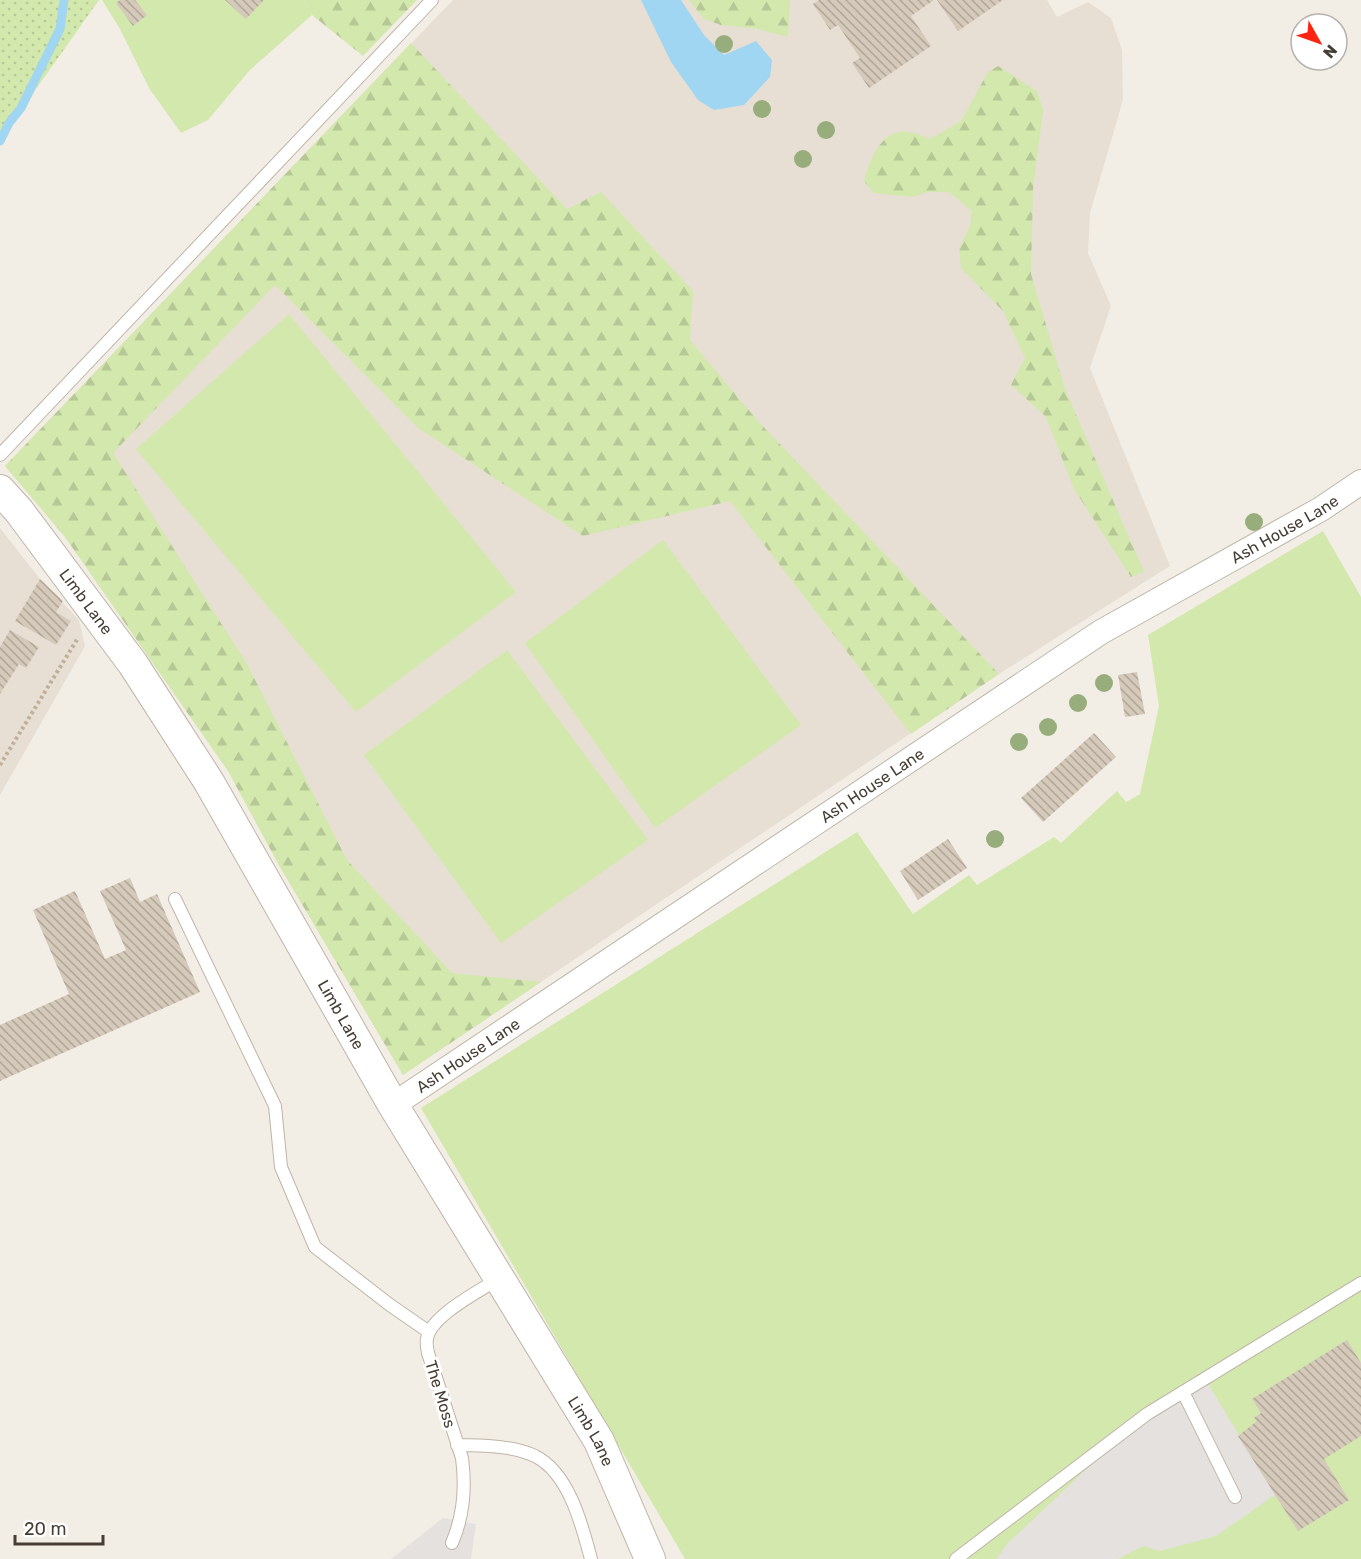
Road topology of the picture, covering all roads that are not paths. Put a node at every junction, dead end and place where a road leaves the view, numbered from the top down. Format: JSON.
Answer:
{"nodes":[{"id":1,"x":432,"y":0,"type":"edge"},
{"id":2,"x":0,"y":455,"type":"edge"},
{"id":3,"x":1361,"y":482,"type":"edge"},
{"id":4,"x":0,"y":490,"type":"edge"},
{"id":5,"x":175,"y":899,"type":"dead end"},
{"id":6,"x":393,"y":1105,"type":"junction"},
{"id":7,"x":499,"y":1278,"type":"junction"},
{"id":8,"x":1361,"y":1283,"type":"edge"},
{"id":9,"x":429,"y":1332,"type":"junction"},
{"id":10,"x":1183,"y":1392,"type":"junction"},
{"id":11,"x":457,"y":1445,"type":"junction"},
{"id":12,"x":1235,"y":1497,"type":"dead end"},
{"id":13,"x":452,"y":1543,"type":"dead end"},
{"id":14,"x":591,"y":1559,"type":"edge"},
{"id":15,"x":650,"y":1559,"type":"edge"},
{"id":16,"x":956,"y":1559,"type":"edge"}],
"edges":[{"from":1,"to":2,"type":"lane"},
{"from":3,"to":6,"type":"street","name":"Ash House Lane"},
{"from":4,"to":6,"type":"street","name":"Limb Lane"},
{"from":5,"to":9,"type":"lane"},
{"from":6,"to":7,"type":"street","name":"Limb Lane"},
{"from":7,"to":9,"type":"lane"},
{"from":7,"to":15,"type":"street","name":"Limb Lane"},
{"from":8,"to":10,"type":"lane"},
{"from":9,"to":11,"type":"lane","name":"The Moss"},
{"from":10,"to":12,"type":"lane"},
{"from":10,"to":16,"type":"lane"},
{"from":11,"to":13,"type":"lane","name":"The Moss"},
{"from":11,"to":14,"type":"lane"}]}
